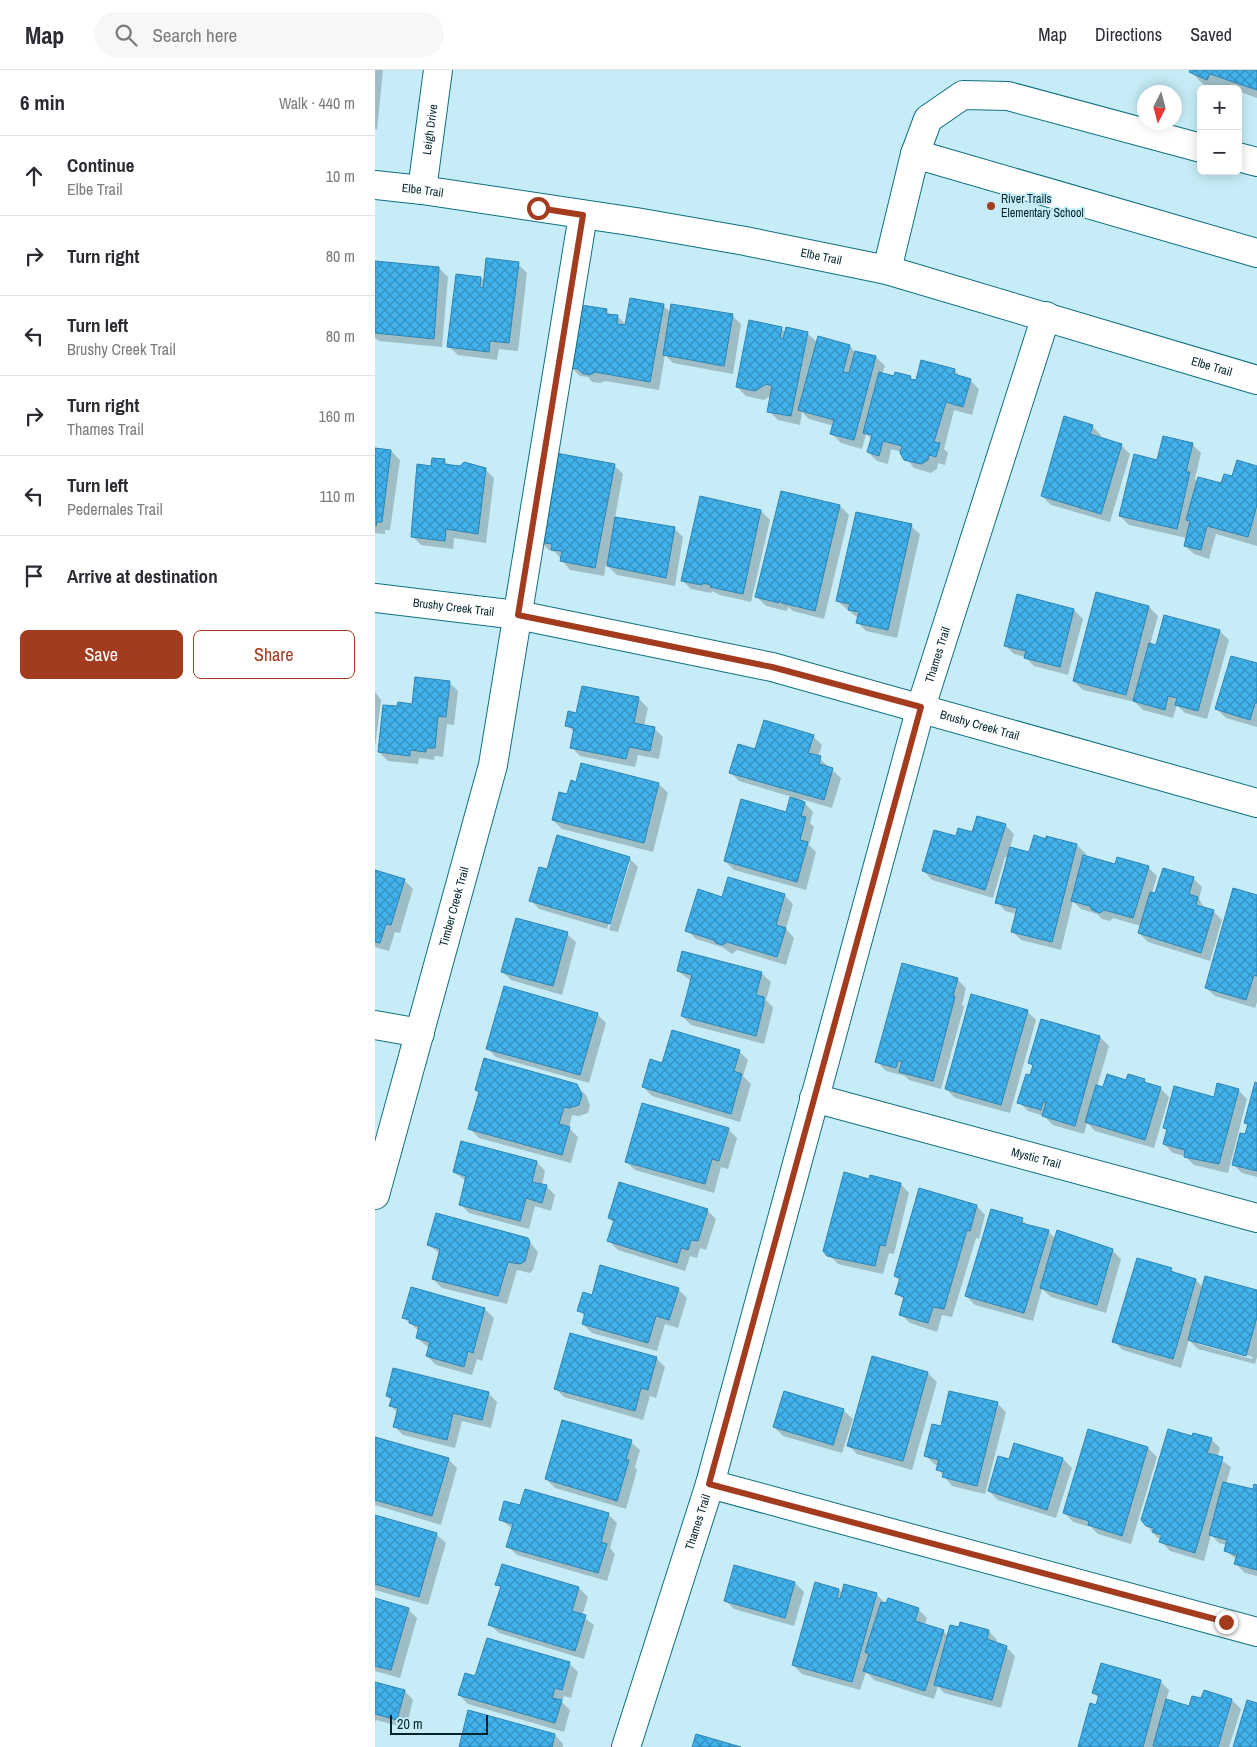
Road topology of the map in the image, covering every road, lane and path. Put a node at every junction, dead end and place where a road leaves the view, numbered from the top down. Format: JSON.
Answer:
{"nodes":[{"id":1,"x":438,"y":70,"type":"edge"},
{"id":2,"x":1197,"y":147,"type":"edge"},
{"id":3,"x":915,"y":154,"type":"junction"},
{"id":4,"x":1242,"y":158,"type":"edge"},
{"id":5,"x":1257,"y":162,"type":"edge"},
{"id":6,"x":375,"y":185,"type":"edge"},
{"id":7,"x":422,"y":190,"type":"junction"},
{"id":8,"x":583,"y":215,"type":"junction"},
{"id":9,"x":1257,"y":253,"type":"edge"},
{"id":10,"x":887,"y":270,"type":"junction"},
{"id":11,"x":1046,"y":316,"type":"junction"},
{"id":12,"x":1257,"y":380,"type":"edge"},
{"id":13,"x":375,"y":598,"type":"edge"},
{"id":14,"x":518,"y":615,"type":"junction"},
{"id":15,"x":921,"y":707,"type":"junction"},
{"id":16,"x":1257,"y":803,"type":"edge"},
{"id":17,"x":375,"y":1026,"type":"edge"},
{"id":18,"x":420,"y":1033,"type":"junction"},
{"id":19,"x":815,"y":1098,"type":"junction"},
{"id":20,"x":375,"y":1195,"type":"edge"},
{"id":21,"x":1257,"y":1218,"type":"edge"},
{"id":22,"x":709,"y":1484,"type":"junction"},
{"id":23,"x":1257,"y":1632,"type":"edge"},
{"id":24,"x":626,"y":1747,"type":"edge"}],
"edges":[{"from":1,"to":7,"type":"street","name":"Leigh Drive"},
{"from":2,"to":3,"type":"street"},
{"from":3,"to":9,"type":"street"},
{"from":3,"to":10,"type":"street"},
{"from":4,"to":5,"type":"street"},
{"from":6,"to":7,"type":"street","name":"Elbe Trail"},
{"from":7,"to":8,"type":"street","name":"Elbe Trail"},
{"from":8,"to":10,"type":"street","name":"Elbe Trail"},
{"from":8,"to":14,"type":"street","name":"Timber Creek Trail"},
{"from":10,"to":11,"type":"street","name":"Elbe Trail"},
{"from":11,"to":12,"type":"street","name":"Elbe Trail"},
{"from":11,"to":15,"type":"street","name":"Thames Trail"},
{"from":13,"to":14,"type":"street","name":"Brushy Creek Trail"},
{"from":14,"to":15,"type":"street","name":"Brushy Creek Trail"},
{"from":14,"to":18,"type":"street","name":"Timber Creek Trail"},
{"from":15,"to":16,"type":"street","name":"Brushy Creek Trail"},
{"from":15,"to":19,"type":"street","name":"Thames Trail"},
{"from":17,"to":18,"type":"street"},
{"from":18,"to":20,"type":"street","name":"Timber Creek Trail"},
{"from":19,"to":21,"type":"street","name":"Mystic Trail"},
{"from":19,"to":22,"type":"street","name":"Thames Trail"},
{"from":22,"to":23,"type":"street"},
{"from":22,"to":24,"type":"street","name":"Thames Trail"}]}
